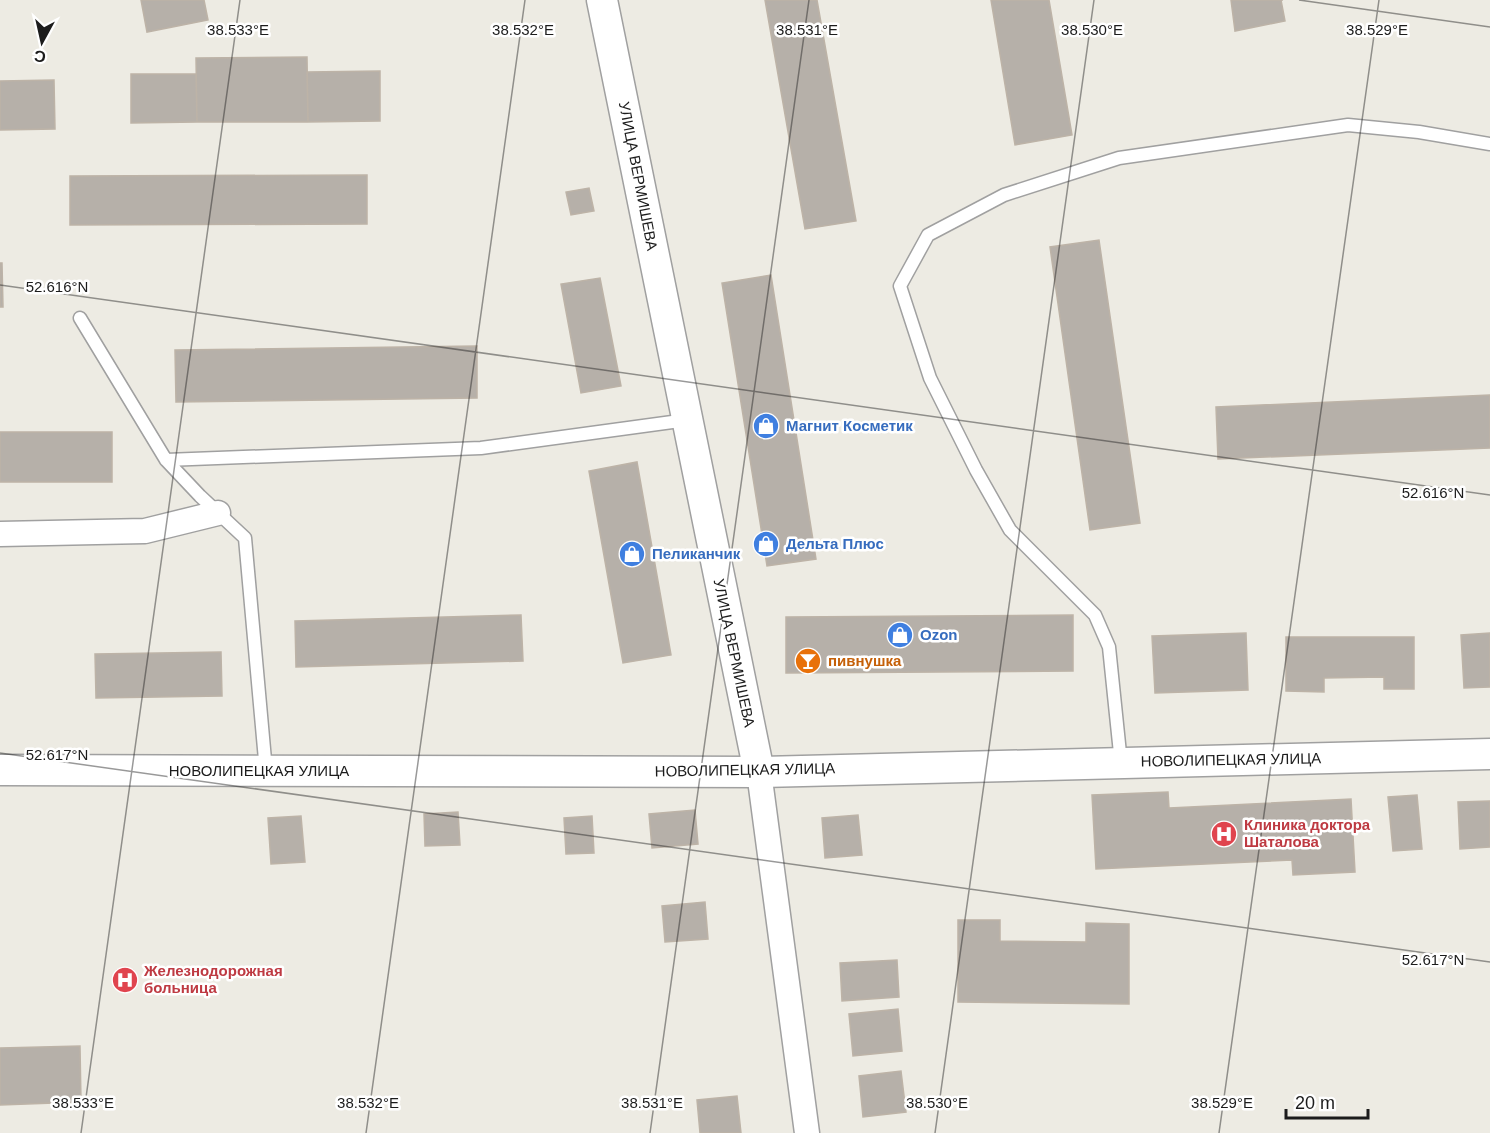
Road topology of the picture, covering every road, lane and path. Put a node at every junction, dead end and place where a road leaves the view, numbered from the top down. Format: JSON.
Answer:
{"nodes":[{"id":1,"x":602,"y":0,"type":"edge"},
{"id":2,"x":1490,"y":144,"type":"edge"},
{"id":3,"x":80,"y":318,"type":"dead end"},
{"id":4,"x":687,"y":420,"type":"junction"},
{"id":5,"x":166,"y":460,"type":"junction"},
{"id":6,"x":218,"y":513,"type":"junction"},
{"id":7,"x":0,"y":534,"type":"edge"},
{"id":8,"x":1490,"y":754,"type":"edge"},
{"id":9,"x":1121,"y":763,"type":"junction"},
{"id":10,"x":0,"y":770,"type":"edge"},
{"id":11,"x":266,"y":771,"type":"junction"},
{"id":12,"x":759,"y":771,"type":"junction"},
{"id":13,"x":807,"y":1133,"type":"edge"}],
"edges":[{"from":1,"to":4,"type":"street","name":"УЛИЦА ВЕРМИШЕВА"},
{"from":2,"to":9,"type":"lane"},
{"from":3,"to":5,"type":"lane"},
{"from":4,"to":5,"type":"lane"},
{"from":4,"to":12,"type":"street","name":"УЛИЦА ВЕРМИШЕВА"},
{"from":5,"to":6,"type":"lane"},
{"from":6,"to":7,"type":"street"},
{"from":6,"to":11,"type":"lane"},
{"from":8,"to":9,"type":"street","name":"НОВОЛИПЕЦКАЯ УЛИЦА"},
{"from":9,"to":12,"type":"street","name":"НОВОЛИПЕЦКАЯ УЛИЦА"},
{"from":10,"to":11,"type":"street","name":"НОВОЛИПЕЦКАЯ УЛИЦА"},
{"from":11,"to":12,"type":"street","name":"НОВОЛИПЕЦКАЯ УЛИЦА"},
{"from":12,"to":13,"type":"street","name":"УЛИЦА ВЕРМИШЕВА"}]}
